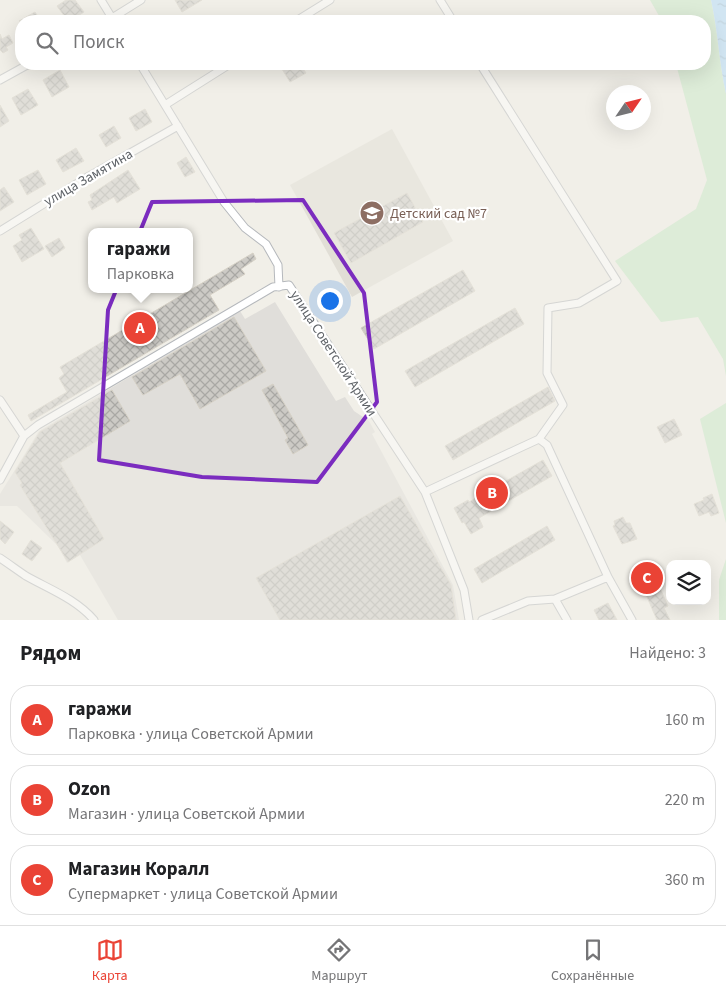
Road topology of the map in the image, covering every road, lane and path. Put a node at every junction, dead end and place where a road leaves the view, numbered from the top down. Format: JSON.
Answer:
{"nodes":[{"id":1,"x":101,"y":0,"type":"edge"},
{"id":2,"x":141,"y":0,"type":"edge"},
{"id":3,"x":330,"y":0,"type":"edge"},
{"id":4,"x":440,"y":0,"type":"edge"},
{"id":5,"x":108,"y":15,"type":"edge"},
{"id":6,"x":118,"y":15,"type":"edge"},
{"id":7,"x":306,"y":15,"type":"edge"},
{"id":8,"x":449,"y":15,"type":"edge"},
{"id":9,"x":19,"y":70,"type":"edge"},
{"id":10,"x":144,"y":70,"type":"edge"},
{"id":11,"x":220,"y":70,"type":"edge"},
{"id":12,"x":484,"y":70,"type":"edge"},
{"id":13,"x":0,"y":80,"type":"edge"},
{"id":14,"x":165,"y":105,"type":"junction"},
{"id":15,"x":178,"y":126,"type":"junction"},
{"id":16,"x":0,"y":231,"type":"edge"},
{"id":17,"x":279,"y":287,"type":"junction"},
{"id":18,"x":0,"y":400,"type":"edge"},
{"id":19,"x":24,"y":436,"type":"junction"},
{"id":20,"x":540,"y":439,"type":"junction"},
{"id":21,"x":0,"y":480,"type":"edge"},
{"id":22,"x":425,"y":492,"type":"junction"},
{"id":23,"x":0,"y":558,"type":"edge"},
{"id":24,"x":608,"y":577,"type":"junction"},
{"id":25,"x":555,"y":599,"type":"junction"},
{"id":26,"x":94,"y":620,"type":"edge"},
{"id":27,"x":469,"y":620,"type":"edge"},
{"id":28,"x":482,"y":620,"type":"edge"},
{"id":29,"x":567,"y":620,"type":"edge"},
{"id":30,"x":632,"y":620,"type":"edge"}],
"edges":[{"from":1,"to":5,"type":"street"},
{"from":2,"to":6,"type":"street"},
{"from":3,"to":7,"type":"street"},
{"from":4,"to":8,"type":"street"},
{"from":9,"to":13,"type":"street"},
{"from":10,"to":14,"type":"street"},
{"from":11,"to":14,"type":"street"},
{"from":12,"to":20,"type":"street"},
{"from":14,"to":15,"type":"street"},
{"from":15,"to":16,"type":"street","name":"улица Замятина"},
{"from":15,"to":17,"type":"street"},
{"from":17,"to":19,"type":"street","name":"улица Советской Армии"},
{"from":17,"to":22,"type":"street","name":"улица Советской Армии"},
{"from":18,"to":19,"type":"street"},
{"from":19,"to":21,"type":"street","name":"улица Советской Армии"},
{"from":20,"to":22,"type":"street"},
{"from":20,"to":24,"type":"street"},
{"from":22,"to":27,"type":"street","name":"улица Советской Армии"},
{"from":23,"to":26,"type":"street"},
{"from":24,"to":25,"type":"street"},
{"from":24,"to":30,"type":"street"},
{"from":25,"to":28,"type":"street"},
{"from":25,"to":29,"type":"street"}]}
